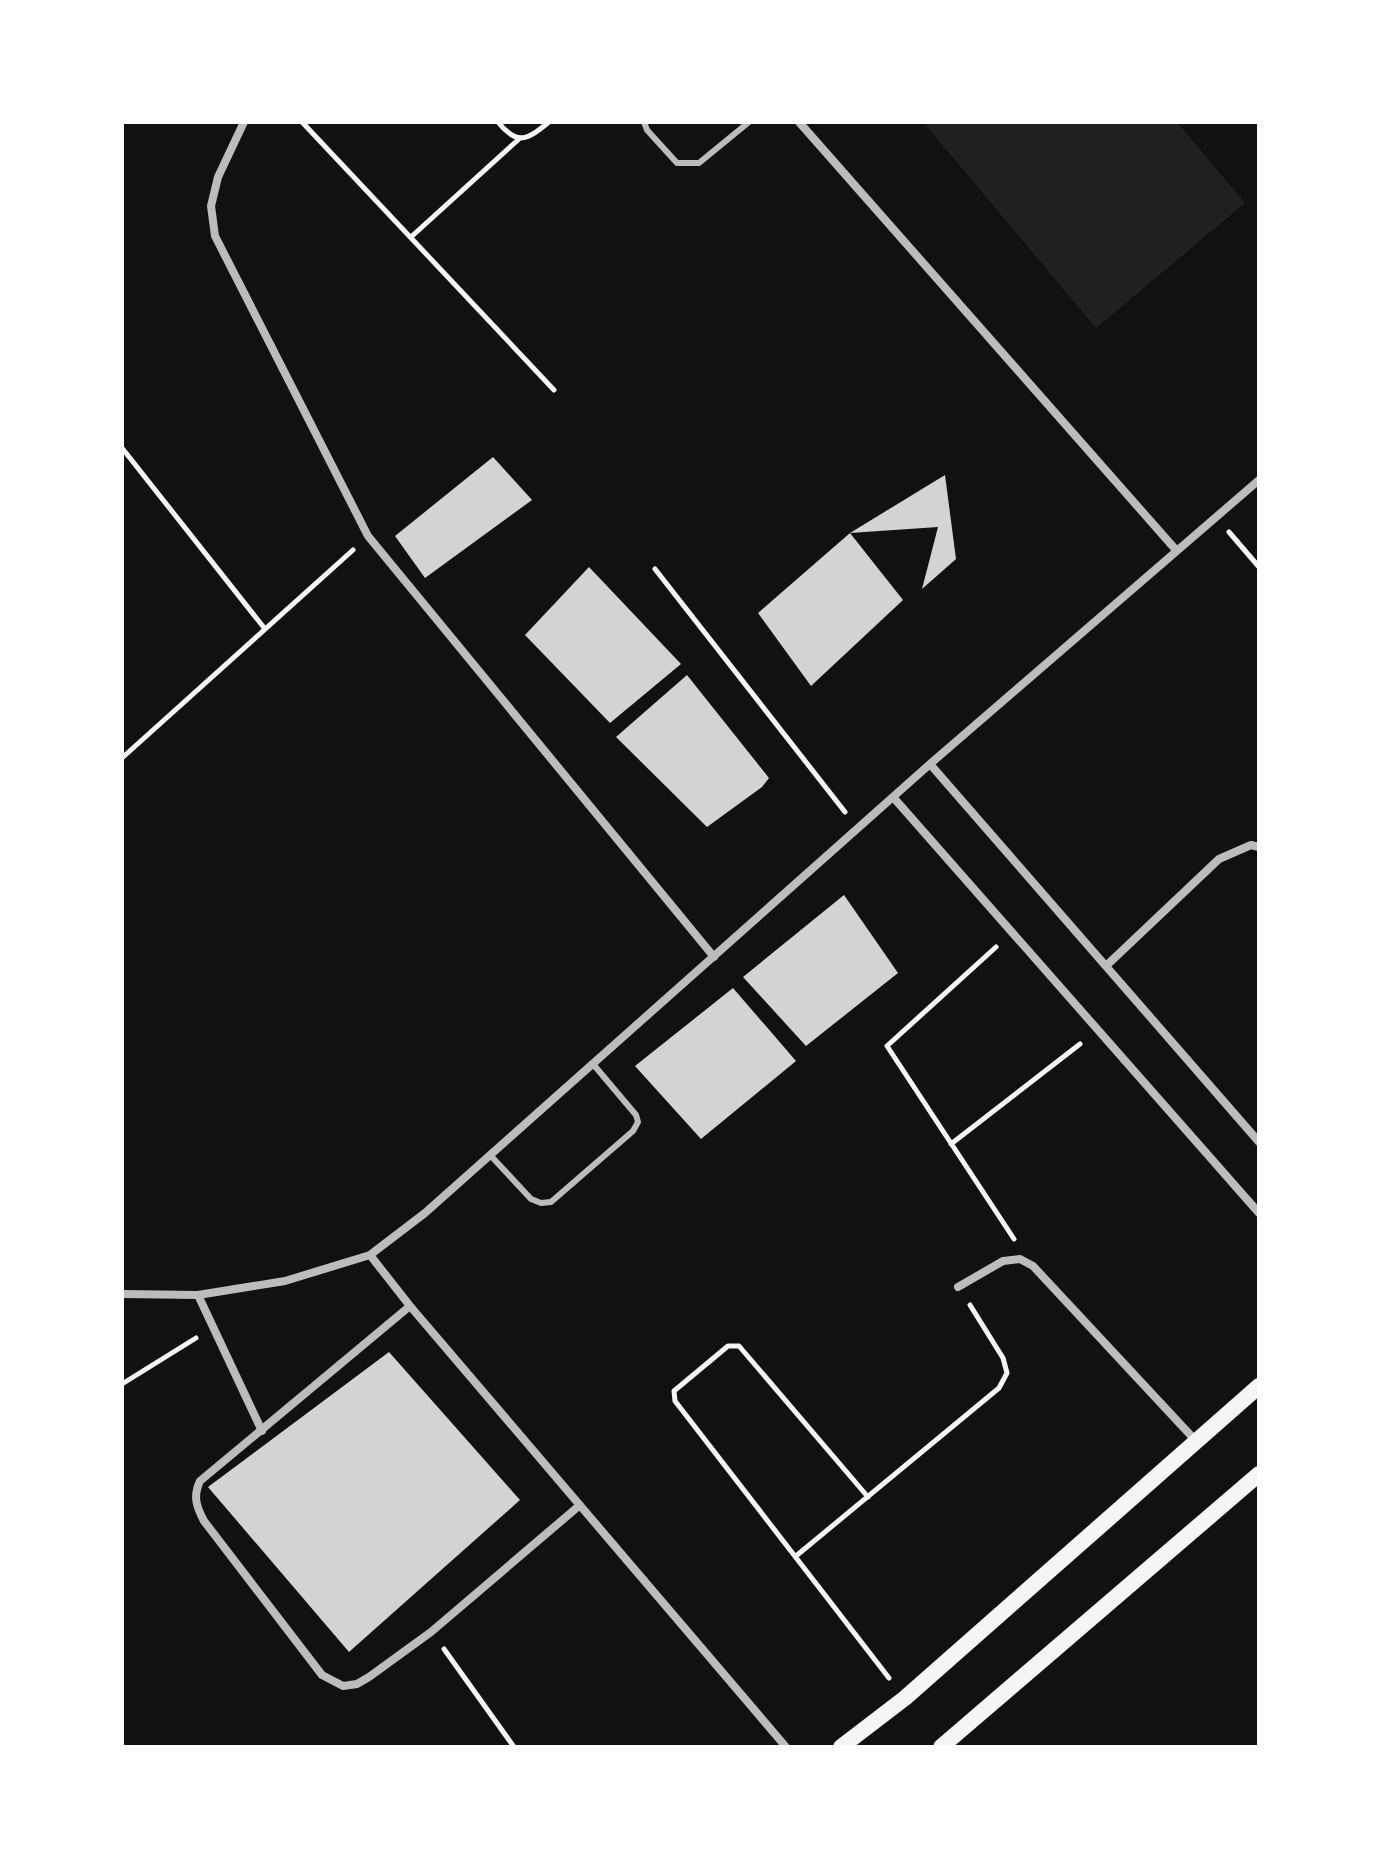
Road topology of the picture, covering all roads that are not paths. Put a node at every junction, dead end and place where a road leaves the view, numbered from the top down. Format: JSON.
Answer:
{"nodes":[{"id":1,"x":244,"y":122,"type":"edge"},
{"id":2,"x":644,"y":122,"type":"edge"},
{"id":3,"x":749,"y":122,"type":"edge"},
{"id":4,"x":799,"y":122,"type":"edge"},
{"id":5,"x":1259,"y":480,"type":"edge"},
{"id":6,"x":1176,"y":550,"type":"junction"},
{"id":7,"x":930,"y":764,"type":"junction"},
{"id":8,"x":893,"y":797,"type":"junction"},
{"id":9,"x":1259,"y":847,"type":"edge"},
{"id":10,"x":714,"y":957,"type":"junction"},
{"id":11,"x":1106,"y":966,"type":"junction"},
{"id":12,"x":593,"y":1064,"type":"junction"},
{"id":13,"x":1259,"y":1142,"type":"edge"},
{"id":14,"x":491,"y":1156,"type":"junction"},
{"id":15,"x":1259,"y":1213,"type":"edge"},
{"id":16,"x":370,"y":1255,"type":"junction"},
{"id":17,"x":958,"y":1287,"type":"road end"},
{"id":18,"x":122,"y":1294,"type":"edge"},
{"id":19,"x":198,"y":1295,"type":"junction"},
{"id":20,"x":410,"y":1306,"type":"junction"},
{"id":21,"x":1259,"y":1386,"type":"edge"},
{"id":22,"x":262,"y":1431,"type":"junction"},
{"id":23,"x":1196,"y":1441,"type":"junction"},
{"id":24,"x":1259,"y":1474,"type":"edge"},
{"id":25,"x":580,"y":1505,"type":"junction"},
{"id":26,"x":951,"y":1744,"type":"edge"},
{"id":27,"x":786,"y":1747,"type":"edge"},
{"id":28,"x":841,"y":1747,"type":"edge"}],
"edges":[{"from":1,"to":10,"type":"street"},
{"from":2,"to":3,"type":"lane"},
{"from":4,"to":6,"type":"street"},
{"from":5,"to":6,"type":"street"},
{"from":6,"to":7,"type":"street"},
{"from":7,"to":8,"type":"street"},
{"from":7,"to":11,"type":"street"},
{"from":8,"to":10,"type":"street"},
{"from":8,"to":15,"type":"street"},
{"from":9,"to":11,"type":"street"},
{"from":10,"to":12,"type":"street"},
{"from":11,"to":13,"type":"street"},
{"from":12,"to":14,"type":"street"},
{"from":12,"to":14,"type":"lane"},
{"from":14,"to":16,"type":"street"},
{"from":16,"to":19,"type":"street"},
{"from":16,"to":20,"type":"street"},
{"from":17,"to":23,"type":"street"},
{"from":18,"to":19,"type":"street"},
{"from":19,"to":22,"type":"street"},
{"from":20,"to":22,"type":"street"},
{"from":20,"to":25,"type":"street"},
{"from":21,"to":23,"type":"main road"},
{"from":22,"to":25,"type":"street"},
{"from":23,"to":28,"type":"main road"},
{"from":24,"to":26,"type":"main road"},
{"from":25,"to":27,"type":"street"}]}
